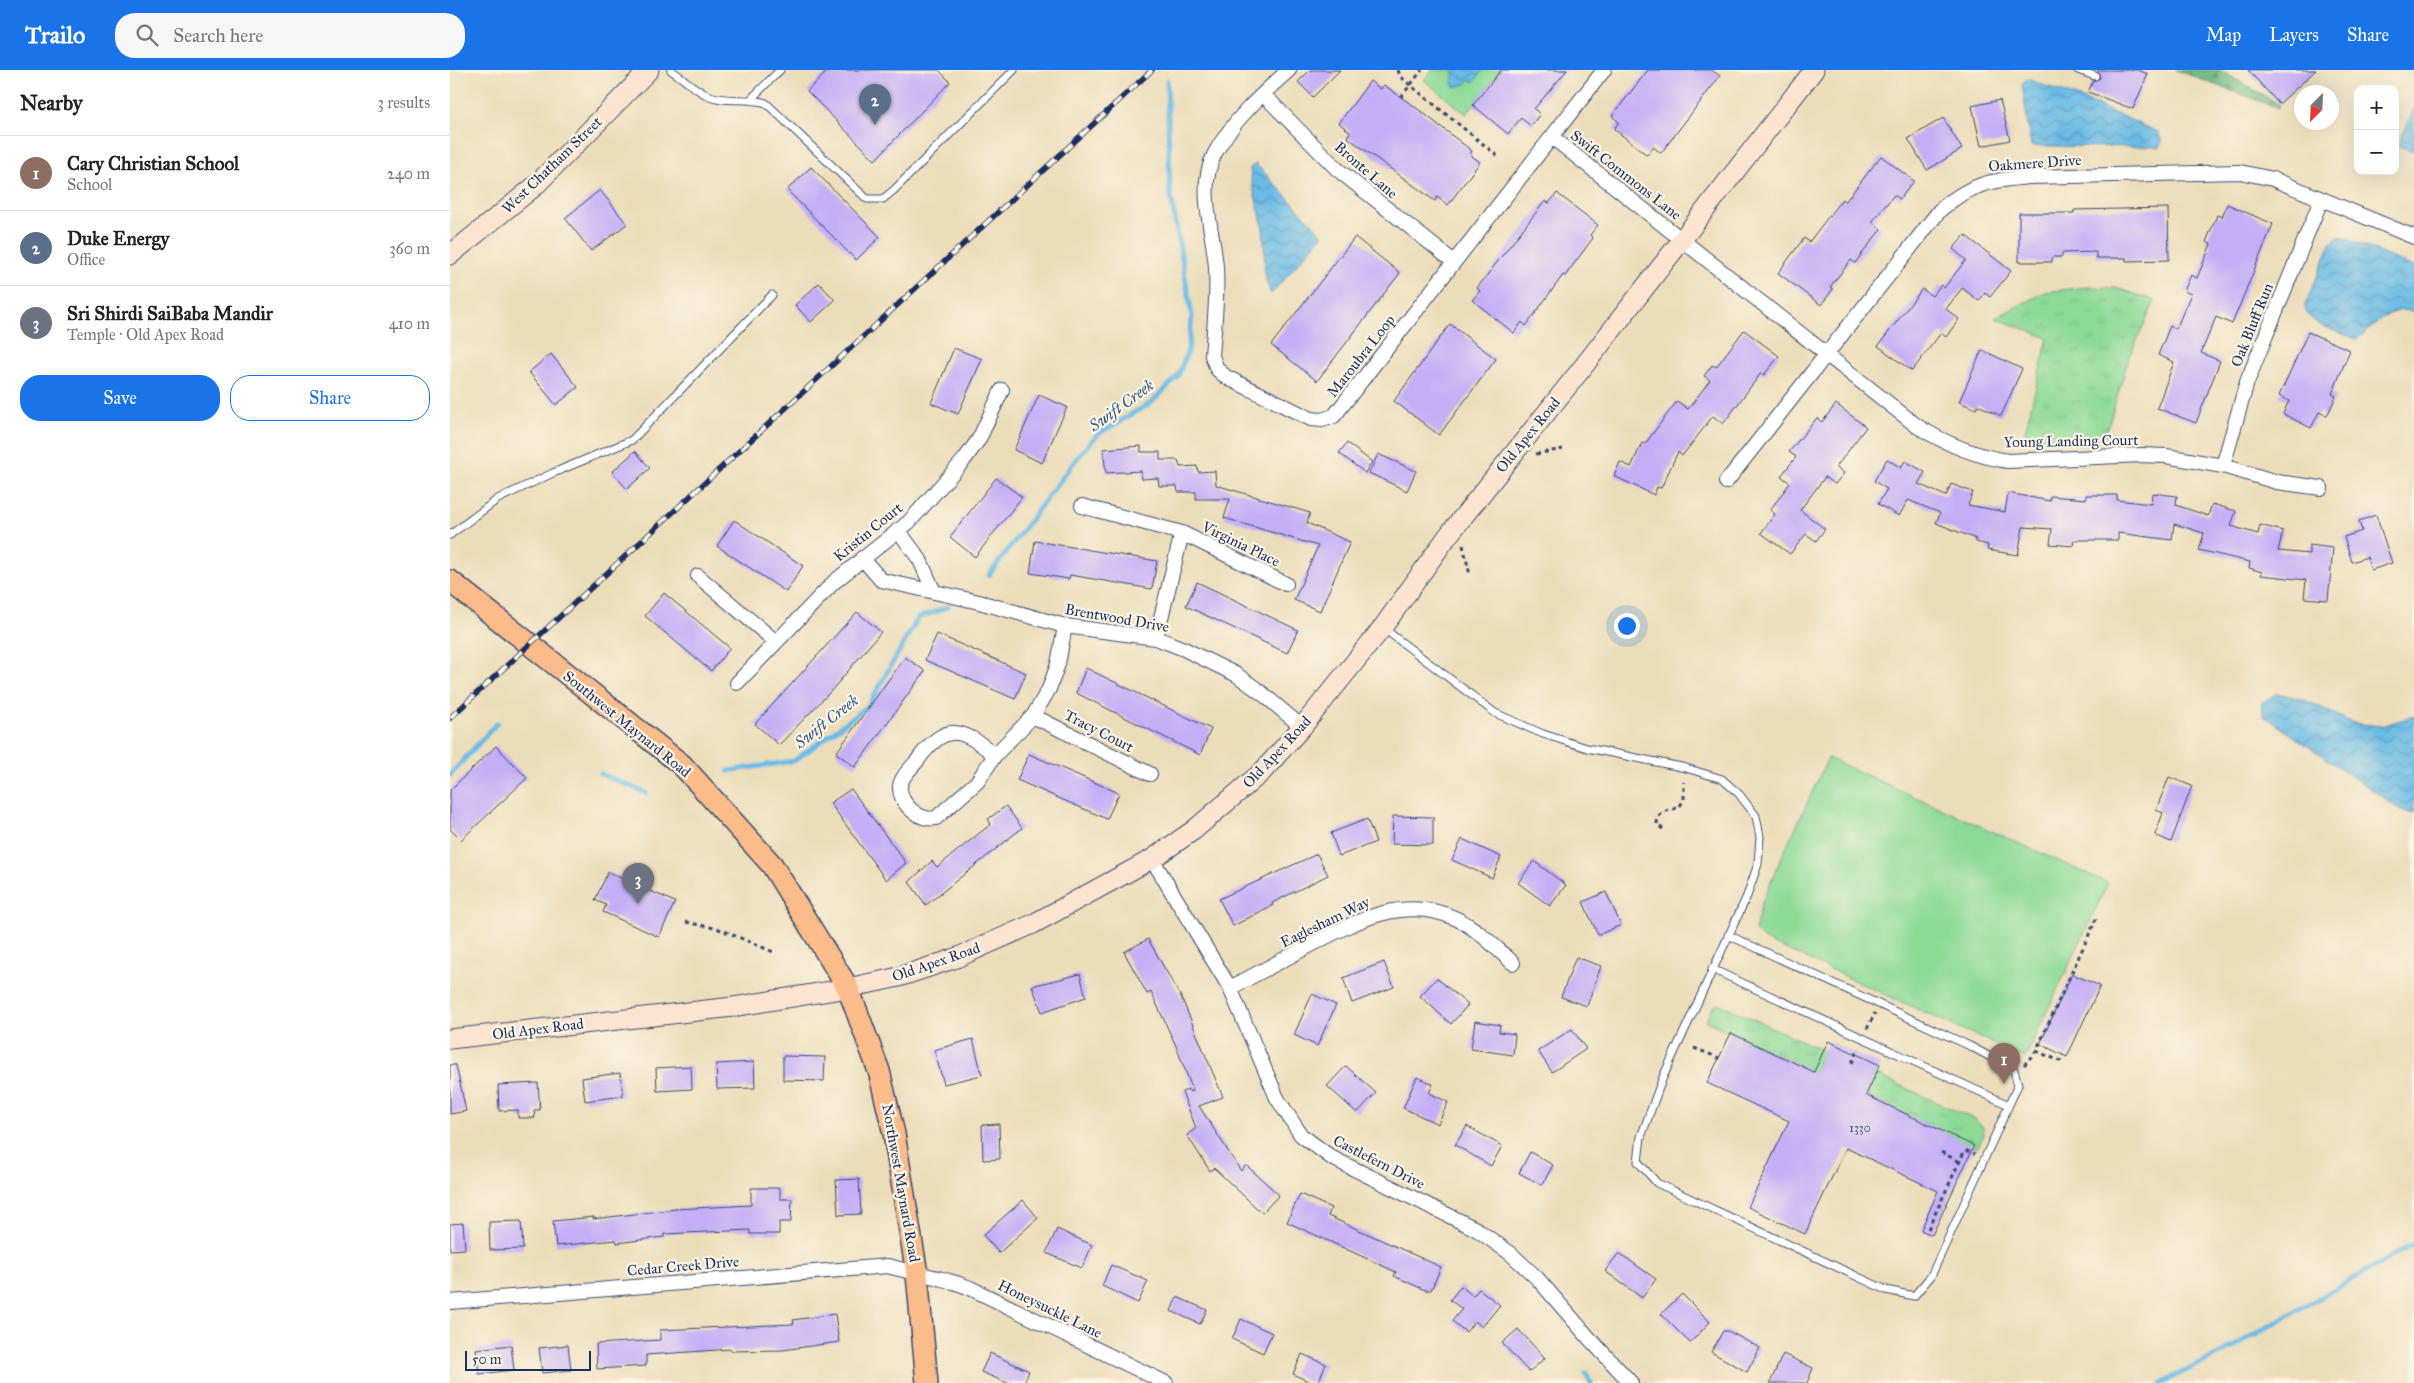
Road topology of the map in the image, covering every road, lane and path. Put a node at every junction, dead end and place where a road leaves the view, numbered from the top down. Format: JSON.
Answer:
{"nodes":[{"id":1,"x":649,"y":70,"type":"edge"},
{"id":2,"x":671,"y":70,"type":"edge"},
{"id":3,"x":780,"y":70,"type":"edge"},
{"id":4,"x":1014,"y":70,"type":"edge"},
{"id":5,"x":1289,"y":70,"type":"edge"},
{"id":6,"x":1398,"y":70,"type":"edge"},
{"id":7,"x":1422,"y":70,"type":"edge"},
{"id":8,"x":1604,"y":70,"type":"edge"},
{"id":9,"x":1814,"y":70,"type":"edge"},
{"id":10,"x":2078,"y":70,"type":"edge"},
{"id":11,"x":2095,"y":76,"type":"dead end"},
{"id":12,"x":1410,"y":85,"type":"junction"},
{"id":13,"x":1263,"y":94,"type":"junction"},
{"id":14,"x":1401,"y":97,"type":"dead end"},
{"id":15,"x":752,"y":98,"type":"junction"},
{"id":16,"x":1552,"y":137,"type":"junction"},
{"id":17,"x":1499,"y":157,"type":"dead end"},
{"id":18,"x":2321,"y":200,"type":"junction"},
{"id":19,"x":2414,"y":237,"type":"edge"},
{"id":20,"x":1681,"y":239,"type":"junction"},
{"id":21,"x":450,"y":255,"type":"edge"},
{"id":22,"x":1454,"y":262,"type":"junction"},
{"id":23,"x":772,"y":295,"type":"dead end"},
{"id":24,"x":1825,"y":353,"type":"junction"},
{"id":25,"x":1002,"y":390,"type":"dead end"},
{"id":26,"x":1563,"y":449,"type":"dead end"},
{"id":27,"x":1532,"y":455,"type":"dead end"},
{"id":28,"x":2223,"y":466,"type":"junction"},
{"id":29,"x":1726,"y":482,"type":"dead end"},
{"id":30,"x":2321,"y":488,"type":"dead end"},
{"id":31,"x":1082,"y":506,"type":"dead end"},
{"id":32,"x":898,"y":530,"type":"junction"},
{"id":33,"x":1182,"y":533,"type":"junction"},
{"id":34,"x":450,"y":535,"type":"edge"},
{"id":35,"x":1463,"y":543,"type":"dead end"},
{"id":36,"x":862,"y":558,"type":"junction"},
{"id":37,"x":1470,"y":575,"type":"dead end"},
{"id":38,"x":698,"y":576,"type":"dead end"},
{"id":39,"x":450,"y":581,"type":"edge"},
{"id":40,"x":1286,"y":584,"type":"dead end"},
{"id":41,"x":934,"y":592,"type":"junction"},
{"id":42,"x":1065,"y":626,"type":"junction"},
{"id":43,"x":1383,"y":627,"type":"junction"},
{"id":44,"x":1156,"y":638,"type":"junction"},
{"id":45,"x":776,"y":642,"type":"junction"},
{"id":46,"x":737,"y":683,"type":"dead end"},
{"id":47,"x":1034,"y":716,"type":"junction"},
{"id":48,"x":1302,"y":727,"type":"junction"},
{"id":49,"x":995,"y":755,"type":"junction"},
{"id":50,"x":1150,"y":774,"type":"dead end"},
{"id":51,"x":1684,"y":782,"type":"dead end"},
{"id":52,"x":1663,"y":829,"type":"dead end"},
{"id":53,"x":1152,"y":859,"type":"junction"},
{"id":54,"x":2097,"y":917,"type":"dead end"},
{"id":55,"x":686,"y":922,"type":"dead end"},
{"id":56,"x":1728,"y":935,"type":"junction"},
{"id":57,"x":776,"y":953,"type":"dead end"},
{"id":58,"x":1513,"y":963,"type":"dead end"},
{"id":59,"x":1712,"y":969,"type":"junction"},
{"id":60,"x":848,"y":988,"type":"junction"},
{"id":61,"x":1230,"y":988,"type":"junction"},
{"id":62,"x":1875,"y":1013,"type":"dead end"},
{"id":63,"x":1866,"y":1030,"type":"dead end"},
{"id":64,"x":450,"y":1039,"type":"edge"},
{"id":65,"x":1694,"y":1048,"type":"dead end"},
{"id":66,"x":1858,"y":1048,"type":"dead end"},
{"id":67,"x":2036,"y":1052,"type":"junction"},
{"id":68,"x":2063,"y":1055,"type":"dead end"},
{"id":69,"x":1719,"y":1058,"type":"dead end"},
{"id":70,"x":1852,"y":1063,"type":"dead end"},
{"id":71,"x":2024,"y":1066,"type":"dead end"},
{"id":72,"x":2009,"y":1105,"type":"junction"},
{"id":73,"x":1941,"y":1152,"type":"dead end"},
{"id":74,"x":1975,"y":1154,"type":"dead end"},
{"id":75,"x":1960,"y":1162,"type":"junction"},
{"id":76,"x":1944,"y":1196,"type":"junction"},
{"id":77,"x":1953,"y":1200,"type":"dead end"},
{"id":78,"x":1928,"y":1229,"type":"dead end"},
{"id":79,"x":917,"y":1274,"type":"junction"},
{"id":80,"x":450,"y":1302,"type":"edge"},
{"id":81,"x":927,"y":1383,"type":"edge"},
{"id":82,"x":1166,"y":1383,"type":"edge"},
{"id":83,"x":1631,"y":1383,"type":"edge"}],
"edges":[{"from":1,"to":21,"type":"main road","name":"West Chatham Street"},
{"from":2,"to":15,"type":"lane"},
{"from":3,"to":15,"type":"lane"},
{"from":4,"to":15,"type":"lane"},
{"from":5,"to":13,"type":"street","name":"Maroubra Loop"},
{"from":6,"to":12,"type":"path"},
{"from":7,"to":12,"type":"path"},
{"from":8,"to":16,"type":"street","name":"Maroubra Loop"},
{"from":9,"to":20,"type":"main road","name":"Old Apex Road"},
{"from":10,"to":11,"type":"lane"},
{"from":12,"to":14,"type":"path"},
{"from":12,"to":17,"type":"path"},
{"from":13,"to":22,"type":"street","name":"Bronte Lane"},
{"from":13,"to":22,"type":"street","name":"Maroubra Loop"},
{"from":16,"to":20,"type":"street","name":"Swift Commons Lane"},
{"from":16,"to":22,"type":"street","name":"Maroubra Loop"},
{"from":18,"to":19,"type":"street","name":"Oakmere Drive"},
{"from":18,"to":24,"type":"street","name":"Oakmere Drive"},
{"from":18,"to":28,"type":"street","name":"Oak Bluff Run"},
{"from":20,"to":24,"type":"street","name":"Young Landing Court"},
{"from":20,"to":43,"type":"main road","name":"Old Apex Road"},
{"from":23,"to":34,"type":"lane"},
{"from":24,"to":28,"type":"street","name":"Young Landing Court"},
{"from":24,"to":29,"type":"street","name":"Oakmere Drive"},
{"from":25,"to":32,"type":"street","name":"Kristin Court"},
{"from":26,"to":27,"type":"path"},
{"from":28,"to":30,"type":"street","name":"Young Landing Court"},
{"from":31,"to":33,"type":"street","name":"Virginia Place"},
{"from":32,"to":36,"type":"street","name":"Kristin Court"},
{"from":32,"to":41,"type":"street"},
{"from":33,"to":40,"type":"street","name":"Virginia Place"},
{"from":33,"to":44,"type":"street","name":"Virginia Place"},
{"from":35,"to":37,"type":"path"},
{"from":36,"to":41,"type":"street","name":"Brentwood Drive"},
{"from":36,"to":45,"type":"street","name":"Kristin Court"},
{"from":38,"to":45,"type":"street"},
{"from":39,"to":60,"type":"main road","name":"Southwest Maynard Road"},
{"from":41,"to":42,"type":"street","name":"Brentwood Drive"},
{"from":42,"to":44,"type":"street","name":"Brentwood Drive"},
{"from":42,"to":47,"type":"street"},
{"from":43,"to":48,"type":"main road","name":"Old Apex Road"},
{"from":43,"to":56,"type":"lane"},
{"from":44,"to":48,"type":"street","name":"Brentwood Drive"},
{"from":45,"to":46,"type":"street","name":"Kristin Court"},
{"from":47,"to":49,"type":"street"},
{"from":47,"to":50,"type":"street","name":"Tracy Court"},
{"from":48,"to":53,"type":"main road","name":"Old Apex Road"},
{"from":49,"to":49,"type":"street"},
{"from":51,"to":52,"type":"path"},
{"from":53,"to":60,"type":"main road","name":"Old Apex Road"},
{"from":53,"to":61,"type":"street","name":"Castlefern Drive"},
{"from":54,"to":67,"type":"path"},
{"from":55,"to":57,"type":"path"},
{"from":56,"to":59,"type":"lane"},
{"from":56,"to":72,"type":"lane"},
{"from":58,"to":61,"type":"street","name":"Eaglesham Way"},
{"from":59,"to":72,"type":"lane"},
{"from":59,"to":72,"type":"lane"},
{"from":60,"to":64,"type":"main road","name":"Old Apex Road"},
{"from":60,"to":79,"type":"main road","name":"Northwest Maynard Road"},
{"from":61,"to":83,"type":"street","name":"Castlefern Drive"},
{"from":62,"to":63,"type":"path"},
{"from":65,"to":69,"type":"path"},
{"from":66,"to":70,"type":"path"},
{"from":67,"to":68,"type":"path"},
{"from":67,"to":71,"type":"path"},
{"from":73,"to":75,"type":"path"},
{"from":74,"to":75,"type":"path"},
{"from":75,"to":76,"type":"path"},
{"from":76,"to":77,"type":"path"},
{"from":76,"to":78,"type":"path"},
{"from":79,"to":80,"type":"street","name":"Cedar Creek Drive"},
{"from":79,"to":81,"type":"main road","name":"Northwest Maynard Road"},
{"from":79,"to":82,"type":"street","name":"Honeysuckle Lane"}]}
